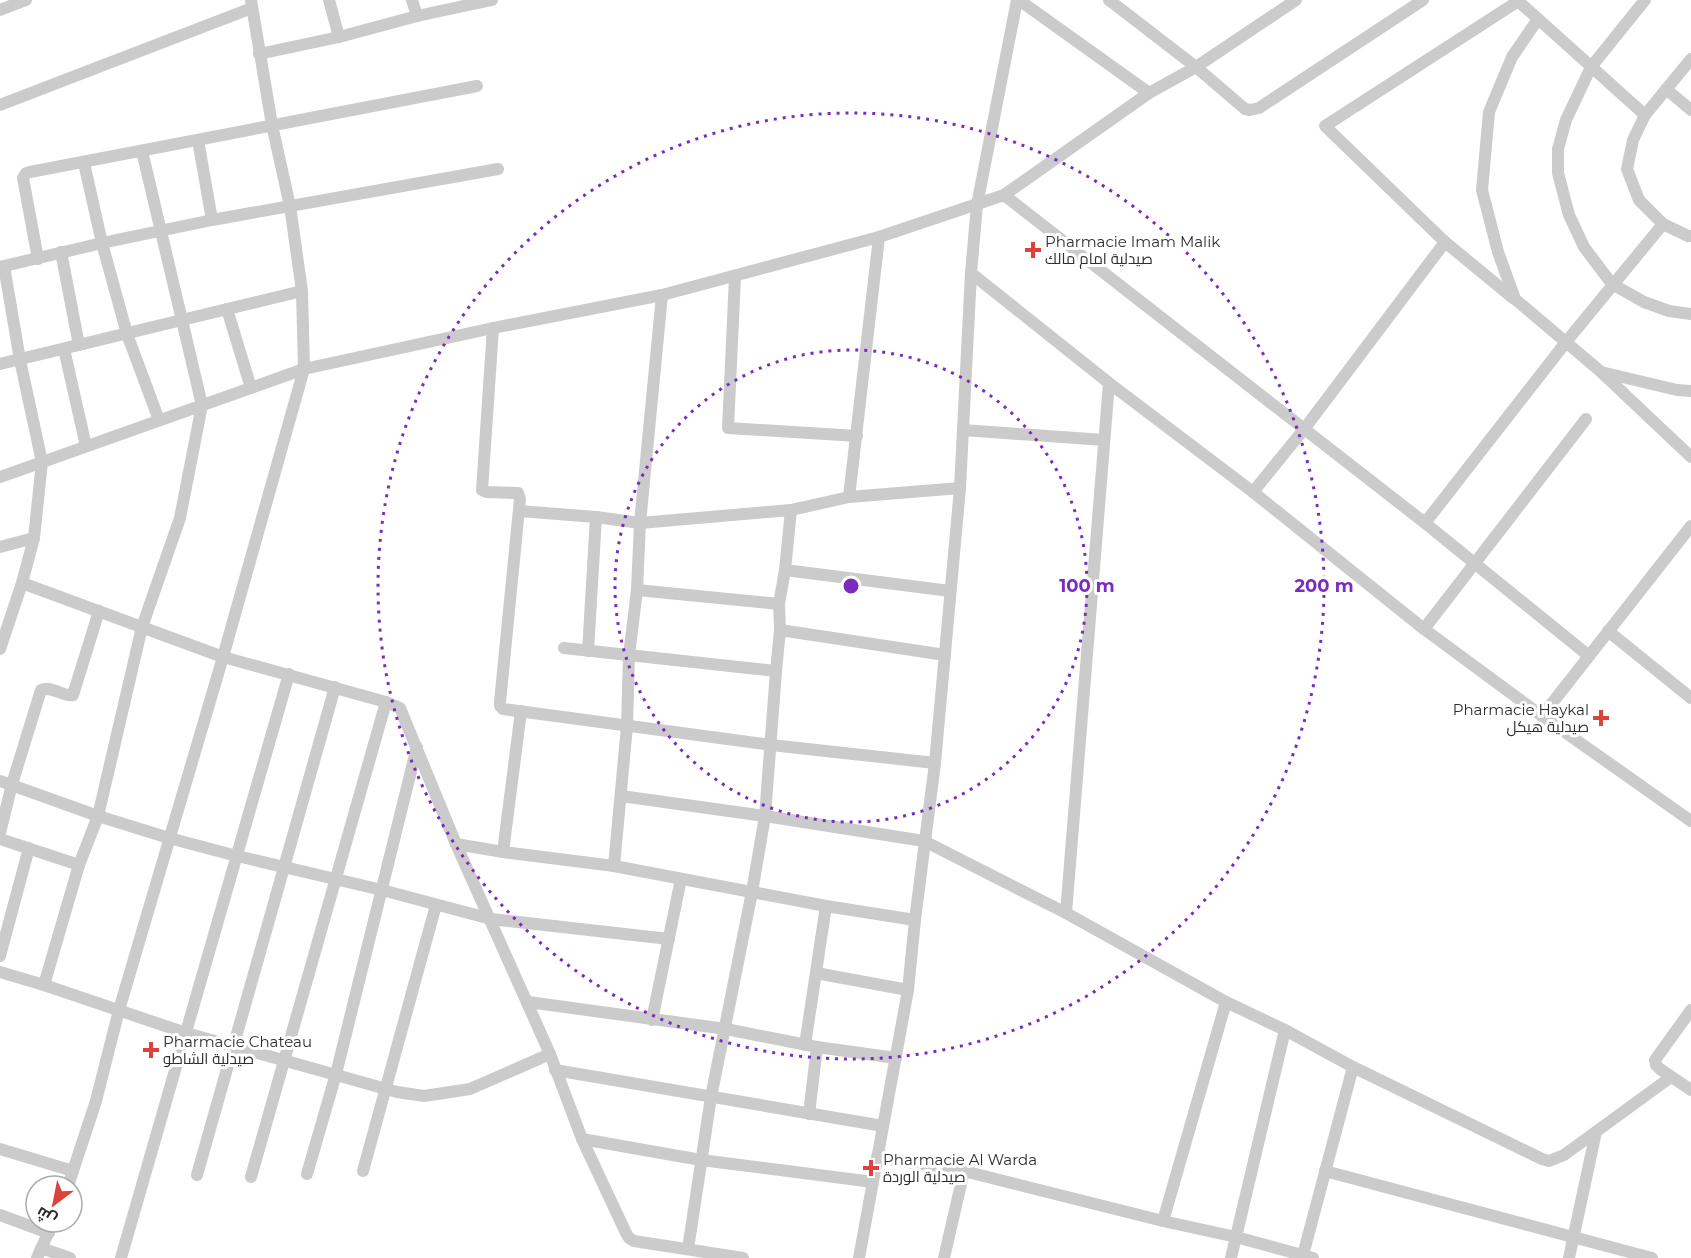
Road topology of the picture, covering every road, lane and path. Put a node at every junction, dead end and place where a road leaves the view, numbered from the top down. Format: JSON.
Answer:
{"nodes":[{"id":1,"x":26,"y":0,"type":"edge"},
{"id":2,"x":329,"y":0,"type":"edge"},
{"id":3,"x":412,"y":0,"type":"edge"},
{"id":4,"x":492,"y":0,"type":"edge"},
{"id":5,"x":1018,"y":0,"type":"edge"},
{"id":6,"x":1109,"y":0,"type":"edge"},
{"id":7,"x":1296,"y":0,"type":"edge"},
{"id":8,"x":1423,"y":0,"type":"edge"},
{"id":9,"x":1519,"y":0,"type":"edge"},
{"id":10,"x":1645,"y":0,"type":"edge"},
{"id":11,"x":471,"y":2,"type":"edge"},
{"id":12,"x":251,"y":4,"type":"edge"},
{"id":13,"x":0,"y":10,"type":"edge"},
{"id":14,"x":417,"y":16,"type":"junction"},
{"id":15,"x":1538,"y":19,"type":"junction"},
{"id":16,"x":339,"y":37,"type":"junction"},
{"id":17,"x":259,"y":54,"type":"junction"},
{"id":18,"x":1691,"y":59,"type":"edge"},
{"id":19,"x":1592,"y":66,"type":"junction"},
{"id":20,"x":1196,"y":67,"type":"junction"},
{"id":21,"x":477,"y":86,"type":"dead end"},
{"id":22,"x":1666,"y":89,"type":"junction"},
{"id":23,"x":1149,"y":93,"type":"junction"},
{"id":24,"x":0,"y":105,"type":"edge"},
{"id":25,"x":1691,"y":110,"type":"edge"},
{"id":26,"x":1646,"y":115,"type":"junction"},
{"id":27,"x":272,"y":125,"type":"junction"},
{"id":28,"x":198,"y":140,"type":"junction"},
{"id":29,"x":142,"y":151,"type":"junction"},
{"id":30,"x":84,"y":163,"type":"junction"},
{"id":31,"x":498,"y":169,"type":"dead end"},
{"id":32,"x":1004,"y":195,"type":"junction"},
{"id":33,"x":976,"y":205,"type":"junction"},
{"id":34,"x":290,"y":206,"type":"junction"},
{"id":35,"x":212,"y":220,"type":"junction"},
{"id":36,"x":1663,"y":224,"type":"junction"},
{"id":37,"x":160,"y":231,"type":"junction"},
{"id":38,"x":1691,"y":236,"type":"edge"},
{"id":39,"x":879,"y":237,"type":"junction"},
{"id":40,"x":1445,"y":242,"type":"junction"},
{"id":41,"x":102,"y":243,"type":"junction"},
{"id":42,"x":61,"y":252,"type":"junction"},
{"id":43,"x":38,"y":259,"type":"junction"},
{"id":44,"x":2,"y":266,"type":"edge"},
{"id":45,"x":971,"y":273,"type":"junction"},
{"id":46,"x":735,"y":277,"type":"junction"},
{"id":47,"x":1612,"y":284,"type":"junction"},
{"id":48,"x":302,"y":291,"type":"junction"},
{"id":49,"x":662,"y":295,"type":"junction"},
{"id":50,"x":1515,"y":299,"type":"junction"},
{"id":51,"x":227,"y":309,"type":"junction"},
{"id":52,"x":1691,"y":314,"type":"edge"},
{"id":53,"x":183,"y":320,"type":"junction"},
{"id":54,"x":493,"y":328,"type":"junction"},
{"id":55,"x":127,"y":334,"type":"junction"},
{"id":56,"x":1566,"y":342,"type":"junction"},
{"id":57,"x":79,"y":345,"type":"junction"},
{"id":58,"x":64,"y":349,"type":"junction"},
{"id":59,"x":20,"y":360,"type":"junction"},
{"id":60,"x":0,"y":364,"type":"edge"},
{"id":61,"x":304,"y":369,"type":"junction"},
{"id":62,"x":1600,"y":371,"type":"junction"},
{"id":63,"x":1108,"y":383,"type":"junction"},
{"id":64,"x":251,"y":388,"type":"junction"},
{"id":65,"x":1691,"y":391,"type":"edge"},
{"id":66,"x":202,"y":405,"type":"junction"},
{"id":67,"x":1586,"y":419,"type":"dead end"},
{"id":68,"x":159,"y":420,"type":"junction"},
{"id":69,"x":1305,"y":428,"type":"junction"},
{"id":70,"x":963,"y":430,"type":"junction"},
{"id":71,"x":857,"y":436,"type":"junction"},
{"id":72,"x":1104,"y":441,"type":"junction"},
{"id":73,"x":86,"y":446,"type":"junction"},
{"id":74,"x":1691,"y":457,"type":"edge"},
{"id":75,"x":42,"y":462,"type":"junction"},
{"id":76,"x":1,"y":475,"type":"edge"},
{"id":77,"x":960,"y":488,"type":"junction"},
{"id":78,"x":1253,"y":492,"type":"junction"},
{"id":79,"x":849,"y":497,"type":"junction"},
{"id":80,"x":791,"y":510,"type":"junction"},
{"id":81,"x":519,"y":511,"type":"junction"},
{"id":82,"x":596,"y":517,"type":"junction"},
{"id":83,"x":640,"y":523,"type":"junction"},
{"id":84,"x":1425,"y":523,"type":"junction"},
{"id":85,"x":1691,"y":526,"type":"edge"},
{"id":86,"x":34,"y":538,"type":"junction"},
{"id":87,"x":0,"y":546,"type":"edge"},
{"id":88,"x":1475,"y":563,"type":"junction"},
{"id":89,"x":785,"y":570,"type":"junction"},
{"id":90,"x":22,"y":583,"type":"junction"},
{"id":91,"x":637,"y":590,"type":"junction"},
{"id":92,"x":950,"y":591,"type":"junction"},
{"id":93,"x":780,"y":604,"type":"junction"},
{"id":94,"x":99,"y":611,"type":"junction"},
{"id":95,"x":142,"y":627,"type":"junction"},
{"id":96,"x":780,"y":630,"type":"junction"},
{"id":97,"x":1424,"y":630,"type":"junction"},
{"id":98,"x":1608,"y":631,"type":"junction"},
{"id":99,"x":564,"y":648,"type":"dead end"},
{"id":100,"x":0,"y":649,"type":"edge"},
{"id":101,"x":588,"y":651,"type":"junction"},
{"id":102,"x":629,"y":655,"type":"junction"},
{"id":103,"x":945,"y":655,"type":"junction"},
{"id":104,"x":1589,"y":656,"type":"junction"},
{"id":105,"x":223,"y":657,"type":"junction"},
{"id":106,"x":776,"y":671,"type":"junction"},
{"id":107,"x":290,"y":674,"type":"junction"},
{"id":108,"x":335,"y":687,"type":"junction"},
{"id":109,"x":1691,"y":698,"type":"edge"},
{"id":110,"x":386,"y":702,"type":"junction"},
{"id":111,"x":521,"y":711,"type":"junction"},
{"id":112,"x":1542,"y":716,"type":"junction"},
{"id":113,"x":627,"y":726,"type":"junction"},
{"id":114,"x":771,"y":745,"type":"junction"},
{"id":115,"x":417,"y":747,"type":"junction"},
{"id":116,"x":934,"y":763,"type":"junction"},
{"id":117,"x":6,"y":782,"type":"edge"},
{"id":118,"x":621,"y":796,"type":"junction"},
{"id":119,"x":98,"y":816,"type":"junction"},
{"id":120,"x":765,"y":816,"type":"junction"},
{"id":121,"x":1691,"y":821,"type":"edge"},
{"id":122,"x":0,"y":833,"type":"edge"},
{"id":123,"x":169,"y":838,"type":"junction"},
{"id":124,"x":0,"y":839,"type":"edge"},
{"id":125,"x":924,"y":841,"type":"junction"},
{"id":126,"x":456,"y":844,"type":"junction"},
{"id":127,"x":29,"y":848,"type":"junction"},
{"id":128,"x":502,"y":852,"type":"junction"},
{"id":129,"x":237,"y":856,"type":"junction"},
{"id":130,"x":79,"y":866,"type":"junction"},
{"id":131,"x":614,"y":866,"type":"junction"},
{"id":132,"x":285,"y":867,"type":"junction"},
{"id":133,"x":335,"y":879,"type":"junction"},
{"id":134,"x":681,"y":879,"type":"junction"},
{"id":135,"x":382,"y":890,"type":"junction"},
{"id":136,"x":752,"y":892,"type":"junction"},
{"id":137,"x":436,"y":904,"type":"junction"},
{"id":138,"x":826,"y":906,"type":"junction"},
{"id":139,"x":1066,"y":913,"type":"junction"},
{"id":140,"x":5,"y":915,"type":"edge"},
{"id":141,"x":491,"y":919,"type":"junction"},
{"id":142,"x":915,"y":920,"type":"junction"},
{"id":143,"x":669,"y":939,"type":"junction"},
{"id":144,"x":0,"y":956,"type":"edge"},
{"id":145,"x":0,"y":972,"type":"edge"},
{"id":146,"x":816,"y":973,"type":"junction"},
{"id":147,"x":44,"y":985,"type":"junction"},
{"id":148,"x":908,"y":990,"type":"junction"},
{"id":149,"x":528,"y":1002,"type":"junction"},
{"id":150,"x":1226,"y":1002,"type":"junction"},
{"id":151,"x":119,"y":1010,"type":"junction"},
{"id":152,"x":1691,"y":1010,"type":"edge"},
{"id":153,"x":652,"y":1020,"type":"junction"},
{"id":154,"x":726,"y":1029,"type":"junction"},
{"id":155,"x":1285,"y":1030,"type":"junction"},
{"id":156,"x":186,"y":1033,"type":"junction"},
{"id":157,"x":811,"y":1046,"type":"junction"},
{"id":158,"x":234,"y":1047,"type":"junction"},
{"id":159,"x":550,"y":1054,"type":"junction"},
{"id":160,"x":896,"y":1058,"type":"junction"},
{"id":161,"x":284,"y":1060,"type":"junction"},
{"id":162,"x":1353,"y":1067,"type":"junction"},
{"id":163,"x":555,"y":1070,"type":"junction"},
{"id":164,"x":336,"y":1074,"type":"junction"},
{"id":165,"x":1671,"y":1077,"type":"junction"},
{"id":166,"x":386,"y":1088,"type":"junction"},
{"id":167,"x":1691,"y":1090,"type":"edge"},
{"id":168,"x":711,"y":1097,"type":"junction"},
{"id":169,"x":809,"y":1114,"type":"junction"},
{"id":170,"x":883,"y":1126,"type":"junction"},
{"id":171,"x":1596,"y":1132,"type":"junction"},
{"id":172,"x":582,"y":1139,"type":"junction"},
{"id":173,"x":0,"y":1149,"type":"edge"},
{"id":174,"x":878,"y":1157,"type":"junction"},
{"id":175,"x":701,"y":1160,"type":"junction"},
{"id":176,"x":363,"y":1171,"type":"dead end"},
{"id":177,"x":964,"y":1171,"type":"junction"},
{"id":178,"x":1325,"y":1171,"type":"junction"},
{"id":179,"x":73,"y":1172,"type":"joint"},
{"id":180,"x":307,"y":1174,"type":"dead end"},
{"id":181,"x":197,"y":1175,"type":"dead end"},
{"id":182,"x":251,"y":1177,"type":"dead end"},
{"id":183,"x":873,"y":1182,"type":"junction"},
{"id":184,"x":0,"y":1215,"type":"edge"},
{"id":185,"x":24,"y":1221,"type":"edge"},
{"id":186,"x":1163,"y":1221,"type":"junction"},
{"id":187,"x":48,"y":1234,"type":"edge"},
{"id":188,"x":1236,"y":1236,"type":"junction"},
{"id":189,"x":1575,"y":1237,"type":"junction"},
{"id":190,"x":688,"y":1248,"type":"junction"},
{"id":191,"x":39,"y":1253,"type":"edge"},
{"id":192,"x":1308,"y":1257,"type":"edge"},
{"id":193,"x":70,"y":1258,"type":"edge"},
{"id":194,"x":121,"y":1258,"type":"edge"},
{"id":195,"x":743,"y":1258,"type":"edge"},
{"id":196,"x":859,"y":1258,"type":"edge"},
{"id":197,"x":944,"y":1258,"type":"edge"},
{"id":198,"x":1231,"y":1258,"type":"edge"},
{"id":199,"x":1569,"y":1258,"type":"edge"},
{"id":200,"x":1652,"y":1258,"type":"edge"}],
"edges":[{"from":1,"to":13,"type":"street"},
{"from":2,"to":16,"type":"street"},
{"from":3,"to":14,"type":"street"},
{"from":4,"to":11,"type":"street"},
{"from":5,"to":23,"type":"street"},
{"from":5,"to":33,"type":"street"},
{"from":6,"to":20,"type":"street"},
{"from":7,"to":20,"type":"street"},
{"from":8,"to":20,"type":"street"},
{"from":9,"to":15,"type":"street"},
{"from":9,"to":40,"type":"street"},
{"from":10,"to":19,"type":"street"},
{"from":11,"to":14,"type":"street"},
{"from":12,"to":17,"type":"street"},
{"from":12,"to":24,"type":"street"},
{"from":14,"to":16,"type":"street"},
{"from":15,"to":19,"type":"street"},
{"from":15,"to":50,"type":"street"},
{"from":16,"to":17,"type":"street"},
{"from":17,"to":27,"type":"street"},
{"from":18,"to":22,"type":"street"},
{"from":19,"to":26,"type":"street"},
{"from":19,"to":47,"type":"street"},
{"from":20,"to":23,"type":"street"},
{"from":21,"to":27,"type":"street"},
{"from":22,"to":25,"type":"street"},
{"from":22,"to":26,"type":"street"},
{"from":23,"to":32,"type":"street"},
{"from":26,"to":36,"type":"street"},
{"from":27,"to":28,"type":"street"},
{"from":27,"to":34,"type":"street"},
{"from":28,"to":29,"type":"street"},
{"from":28,"to":35,"type":"street"},
{"from":29,"to":30,"type":"street"},
{"from":29,"to":37,"type":"street"},
{"from":30,"to":41,"type":"street"},
{"from":30,"to":43,"type":"street"},
{"from":31,"to":34,"type":"street"},
{"from":32,"to":33,"type":"street"},
{"from":32,"to":69,"type":"street"},
{"from":33,"to":39,"type":"street"},
{"from":33,"to":45,"type":"street"},
{"from":34,"to":35,"type":"street"},
{"from":34,"to":48,"type":"street"},
{"from":35,"to":37,"type":"street"},
{"from":36,"to":38,"type":"street"},
{"from":36,"to":47,"type":"street"},
{"from":37,"to":41,"type":"street"},
{"from":37,"to":53,"type":"street"},
{"from":39,"to":46,"type":"street"},
{"from":39,"to":71,"type":"street"},
{"from":40,"to":50,"type":"street"},
{"from":40,"to":69,"type":"street"},
{"from":41,"to":42,"type":"street"},
{"from":41,"to":55,"type":"street"},
{"from":42,"to":43,"type":"street"},
{"from":42,"to":57,"type":"street"},
{"from":43,"to":44,"type":"street"},
{"from":44,"to":59,"type":"street"},
{"from":45,"to":63,"type":"street"},
{"from":45,"to":70,"type":"street"},
{"from":46,"to":49,"type":"street"},
{"from":46,"to":71,"type":"street"},
{"from":47,"to":52,"type":"street"},
{"from":47,"to":56,"type":"street"},
{"from":48,"to":51,"type":"street"},
{"from":48,"to":61,"type":"street"},
{"from":49,"to":54,"type":"street"},
{"from":49,"to":83,"type":"street"},
{"from":50,"to":56,"type":"street"},
{"from":51,"to":53,"type":"street"},
{"from":51,"to":64,"type":"street"},
{"from":53,"to":55,"type":"street"},
{"from":53,"to":66,"type":"street"},
{"from":54,"to":61,"type":"street"},
{"from":54,"to":81,"type":"street"},
{"from":55,"to":57,"type":"street"},
{"from":55,"to":68,"type":"street"},
{"from":56,"to":62,"type":"street"},
{"from":56,"to":84,"type":"street"},
{"from":57,"to":58,"type":"street"},
{"from":58,"to":59,"type":"street"},
{"from":58,"to":73,"type":"street"},
{"from":59,"to":60,"type":"street"},
{"from":59,"to":75,"type":"street"},
{"from":61,"to":64,"type":"street"},
{"from":61,"to":105,"type":"street"},
{"from":62,"to":65,"type":"street"},
{"from":62,"to":74,"type":"street"},
{"from":63,"to":72,"type":"street"},
{"from":63,"to":78,"type":"street"},
{"from":64,"to":66,"type":"street"},
{"from":66,"to":68,"type":"street"},
{"from":66,"to":95,"type":"street"},
{"from":67,"to":88,"type":"street"},
{"from":68,"to":73,"type":"street"},
{"from":69,"to":78,"type":"street"},
{"from":69,"to":84,"type":"street"},
{"from":70,"to":72,"type":"street"},
{"from":70,"to":77,"type":"street"},
{"from":71,"to":79,"type":"street"},
{"from":72,"to":139,"type":"street"},
{"from":73,"to":75,"type":"street"},
{"from":75,"to":76,"type":"street"},
{"from":75,"to":86,"type":"street"},
{"from":77,"to":79,"type":"street"},
{"from":77,"to":92,"type":"street"},
{"from":78,"to":97,"type":"street"},
{"from":79,"to":80,"type":"street"},
{"from":80,"to":83,"type":"street"},
{"from":80,"to":89,"type":"street"},
{"from":81,"to":82,"type":"street"},
{"from":81,"to":111,"type":"street"},
{"from":82,"to":83,"type":"street"},
{"from":82,"to":101,"type":"street"},
{"from":83,"to":91,"type":"street"},
{"from":84,"to":88,"type":"street"},
{"from":85,"to":98,"type":"street"},
{"from":86,"to":87,"type":"street"},
{"from":86,"to":90,"type":"street"},
{"from":88,"to":97,"type":"street"},
{"from":88,"to":104,"type":"street"},
{"from":89,"to":92,"type":"street"},
{"from":89,"to":93,"type":"street"},
{"from":90,"to":94,"type":"street"},
{"from":90,"to":100,"type":"street"},
{"from":91,"to":93,"type":"street"},
{"from":91,"to":102,"type":"street"},
{"from":92,"to":103,"type":"street"},
{"from":93,"to":96,"type":"street"},
{"from":94,"to":95,"type":"street"},
{"from":94,"to":117,"type":"street"},
{"from":95,"to":105,"type":"street"},
{"from":95,"to":119,"type":"street"},
{"from":96,"to":103,"type":"street"},
{"from":96,"to":106,"type":"street"},
{"from":97,"to":112,"type":"street"},
{"from":98,"to":104,"type":"street"},
{"from":98,"to":109,"type":"street"},
{"from":99,"to":101,"type":"street"},
{"from":101,"to":102,"type":"street"},
{"from":102,"to":106,"type":"street"},
{"from":102,"to":113,"type":"street"},
{"from":103,"to":116,"type":"street"},
{"from":104,"to":112,"type":"street"},
{"from":105,"to":107,"type":"street"},
{"from":105,"to":123,"type":"street"},
{"from":106,"to":114,"type":"street"},
{"from":107,"to":108,"type":"street"},
{"from":107,"to":129,"type":"street"},
{"from":108,"to":110,"type":"street"},
{"from":108,"to":132,"type":"street"},
{"from":110,"to":115,"type":"street"},
{"from":110,"to":133,"type":"street"},
{"from":111,"to":113,"type":"street"},
{"from":111,"to":128,"type":"street"},
{"from":112,"to":121,"type":"street"},
{"from":113,"to":114,"type":"street"},
{"from":113,"to":118,"type":"street"},
{"from":114,"to":116,"type":"street"},
{"from":114,"to":120,"type":"street"},
{"from":115,"to":126,"type":"street"},
{"from":115,"to":135,"type":"street"},
{"from":116,"to":125,"type":"street"},
{"from":117,"to":119,"type":"street"},
{"from":117,"to":122,"type":"street"},
{"from":118,"to":120,"type":"street"},
{"from":118,"to":131,"type":"street"},
{"from":119,"to":123,"type":"street"},
{"from":119,"to":130,"type":"street"},
{"from":120,"to":125,"type":"street"},
{"from":120,"to":136,"type":"street"},
{"from":123,"to":129,"type":"street"},
{"from":123,"to":151,"type":"street"},
{"from":124,"to":127,"type":"street"},
{"from":125,"to":139,"type":"street"},
{"from":125,"to":142,"type":"street"},
{"from":126,"to":128,"type":"street"},
{"from":126,"to":141,"type":"street"},
{"from":127,"to":130,"type":"street"},
{"from":127,"to":140,"type":"street"},
{"from":128,"to":131,"type":"street"},
{"from":129,"to":132,"type":"street"},
{"from":129,"to":156,"type":"street"},
{"from":130,"to":147,"type":"street"},
{"from":131,"to":134,"type":"street"},
{"from":132,"to":133,"type":"street"},
{"from":132,"to":158,"type":"street"},
{"from":133,"to":135,"type":"street"},
{"from":133,"to":161,"type":"street"},
{"from":134,"to":136,"type":"street"},
{"from":134,"to":143,"type":"street"},
{"from":135,"to":137,"type":"street"},
{"from":135,"to":164,"type":"street"},
{"from":136,"to":138,"type":"street"},
{"from":136,"to":154,"type":"street"},
{"from":137,"to":141,"type":"street"},
{"from":137,"to":166,"type":"street"},
{"from":138,"to":142,"type":"street"},
{"from":138,"to":146,"type":"street"},
{"from":139,"to":150,"type":"street"},
{"from":140,"to":144,"type":"street"},
{"from":141,"to":143,"type":"street"},
{"from":141,"to":149,"type":"street"},
{"from":142,"to":148,"type":"street"},
{"from":143,"to":153,"type":"street"},
{"from":145,"to":147,"type":"street"},
{"from":146,"to":148,"type":"street"},
{"from":146,"to":157,"type":"street"},
{"from":147,"to":151,"type":"street"},
{"from":148,"to":160,"type":"street"},
{"from":149,"to":153,"type":"street"},
{"from":149,"to":159,"type":"street"},
{"from":150,"to":155,"type":"street"},
{"from":150,"to":186,"type":"street"},
{"from":151,"to":156,"type":"street"},
{"from":151,"to":179,"type":"street"},
{"from":152,"to":165,"type":"street"},
{"from":153,"to":154,"type":"street"},
{"from":154,"to":157,"type":"street"},
{"from":154,"to":168,"type":"street"},
{"from":155,"to":162,"type":"street"},
{"from":155,"to":188,"type":"street"},
{"from":156,"to":158,"type":"street"},
{"from":156,"to":194,"type":"street"},
{"from":157,"to":160,"type":"street"},
{"from":157,"to":169,"type":"street"},
{"from":158,"to":161,"type":"street"},
{"from":158,"to":181,"type":"street"},
{"from":159,"to":163,"type":"street"},
{"from":159,"to":166,"type":"street"},
{"from":160,"to":170,"type":"street"},
{"from":161,"to":164,"type":"street"},
{"from":161,"to":182,"type":"street"},
{"from":162,"to":171,"type":"street"},
{"from":162,"to":178,"type":"street"},
{"from":163,"to":168,"type":"street"},
{"from":163,"to":172,"type":"street"},
{"from":164,"to":166,"type":"street"},
{"from":164,"to":180,"type":"street"},
{"from":165,"to":167,"type":"street"},
{"from":165,"to":171,"type":"street"},
{"from":166,"to":176,"type":"street"},
{"from":168,"to":169,"type":"street"},
{"from":168,"to":175,"type":"street"},
{"from":169,"to":170,"type":"street"},
{"from":170,"to":174,"type":"street"},
{"from":171,"to":189,"type":"street"},
{"from":172,"to":175,"type":"street"},
{"from":172,"to":190,"type":"street"},
{"from":173,"to":179,"type":"street"},
{"from":174,"to":177,"type":"street"},
{"from":174,"to":183,"type":"street"},
{"from":175,"to":183,"type":"street"},
{"from":175,"to":190,"type":"street"},
{"from":177,"to":186,"type":"street"},
{"from":177,"to":197,"type":"street"},
{"from":178,"to":189,"type":"street"},
{"from":178,"to":192,"type":"street"},
{"from":183,"to":196,"type":"street"},
{"from":184,"to":185,"type":"street"},
{"from":186,"to":188,"type":"street"},
{"from":187,"to":191,"type":"street"},
{"from":188,"to":192,"type":"street"},
{"from":188,"to":198,"type":"street"},
{"from":189,"to":199,"type":"street"},
{"from":189,"to":200,"type":"street"},
{"from":190,"to":195,"type":"street"},
{"from":191,"to":193,"type":"street"}]}
